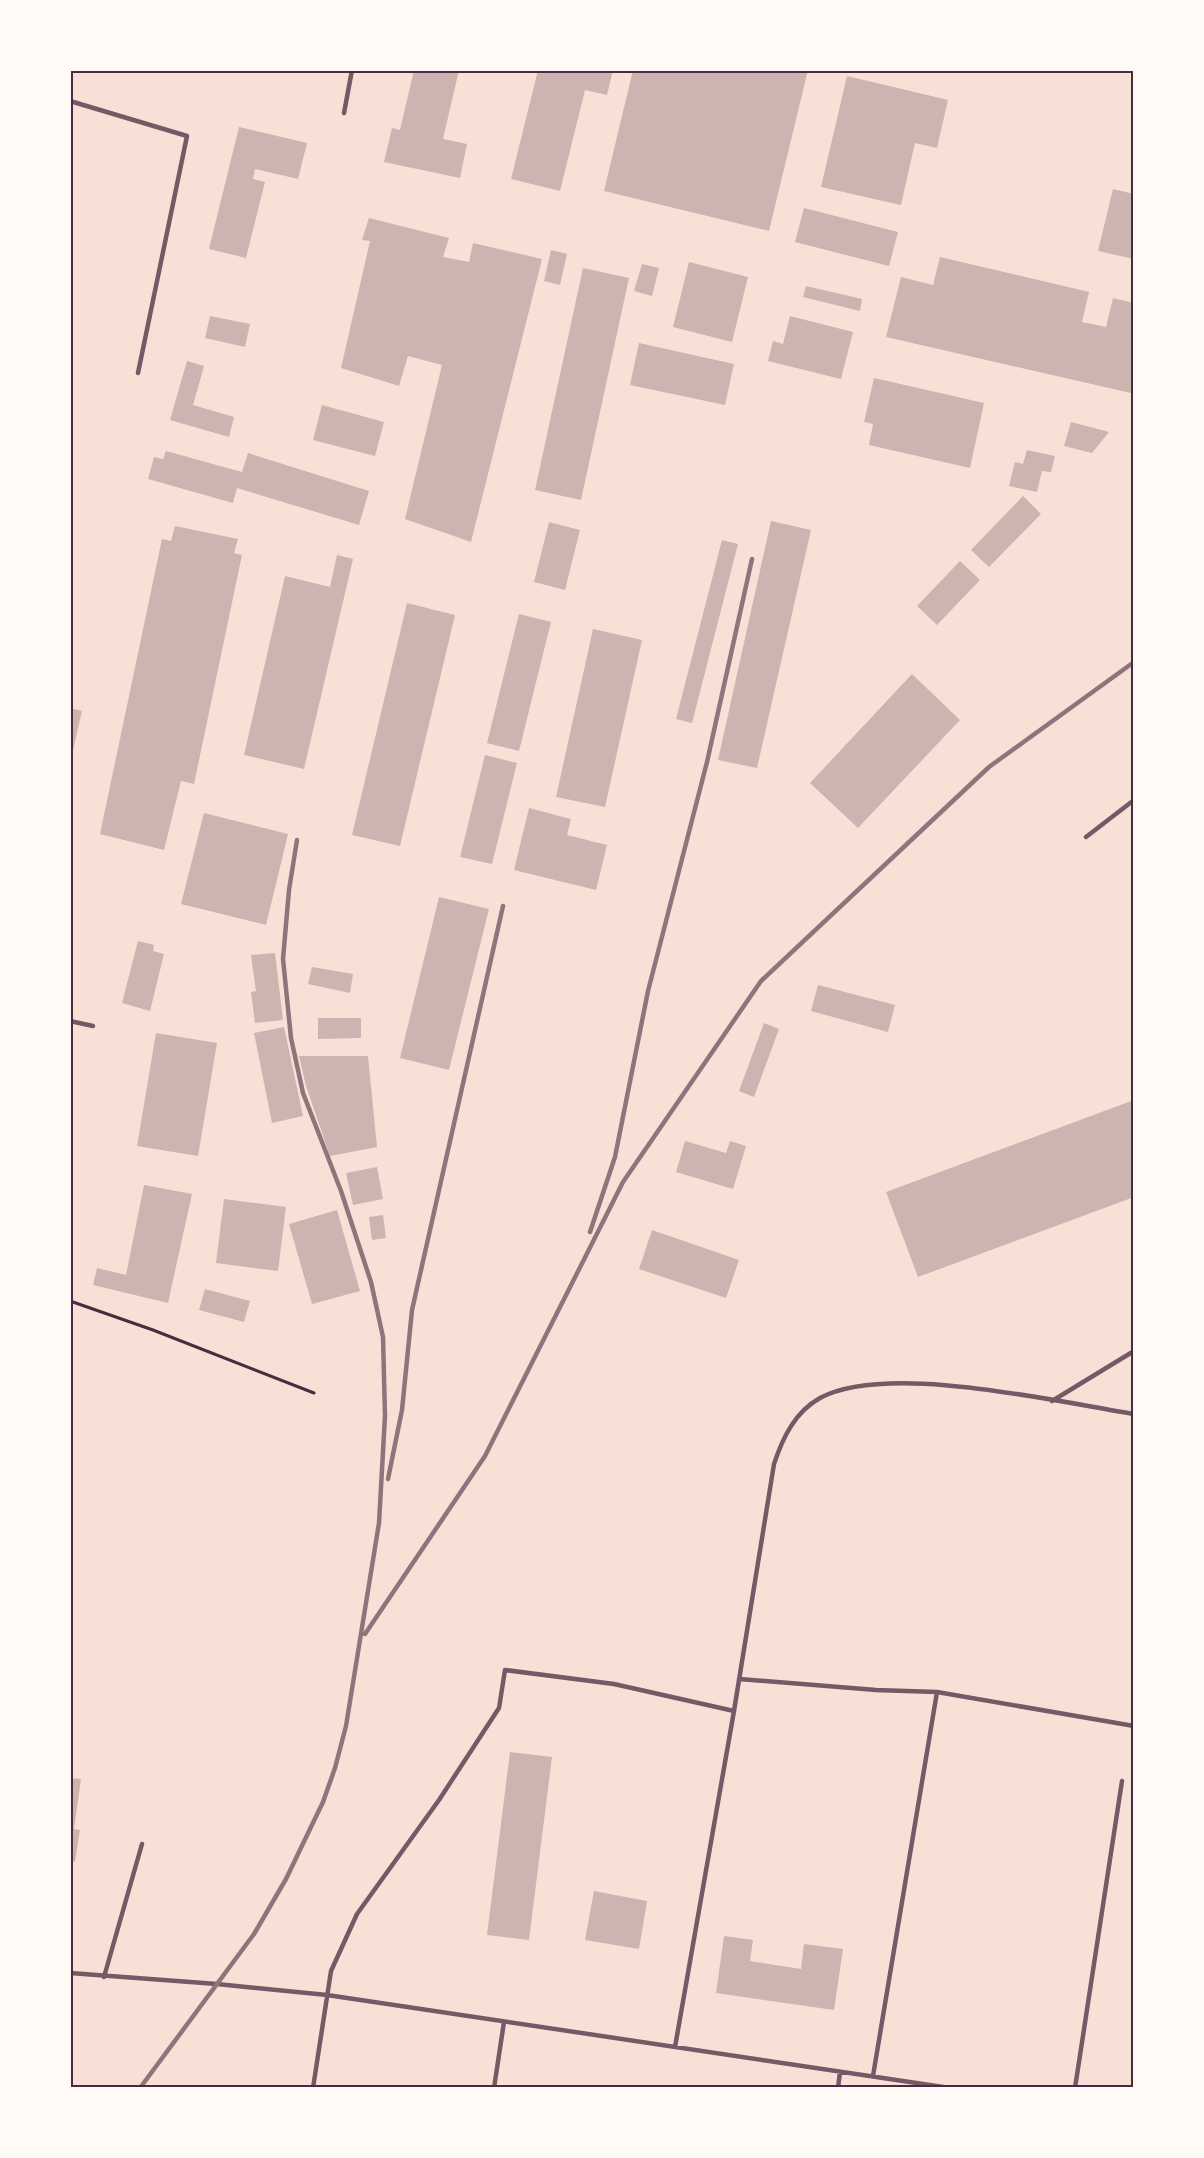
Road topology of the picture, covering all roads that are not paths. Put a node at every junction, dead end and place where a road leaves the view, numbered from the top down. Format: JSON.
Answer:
{"nodes":[{"id":1,"x":352,"y":70,"type":"edge"},
{"id":2,"x":70,"y":101,"type":"edge"},
{"id":3,"x":344,"y":113,"type":"dead end"},
{"id":4,"x":138,"y":373,"type":"dead end"},
{"id":5,"x":1134,"y":800,"type":"edge"},
{"id":6,"x":1086,"y":837,"type":"dead end"},
{"id":7,"x":70,"y":1021,"type":"edge"},
{"id":8,"x":93,"y":1026,"type":"dead end"},
{"id":9,"x":1134,"y":1351,"type":"edge"},
{"id":10,"x":1052,"y":1401,"type":"junction"},
{"id":11,"x":1134,"y":1414,"type":"edge"},
{"id":12,"x":739,"y":1679,"type":"junction"},
{"id":13,"x":937,"y":1692,"type":"junction"},
{"id":14,"x":734,"y":1711,"type":"junction"},
{"id":15,"x":1134,"y":1726,"type":"edge"},
{"id":16,"x":1122,"y":1781,"type":"dead end"},
{"id":17,"x":142,"y":1844,"type":"dead end"},
{"id":18,"x":70,"y":1974,"type":"edge"},
{"id":19,"x":104,"y":1977,"type":"junction"},
{"id":20,"x":327,"y":1995,"type":"junction"},
{"id":21,"x":504,"y":2022,"type":"junction"},
{"id":22,"x":675,"y":2047,"type":"junction"},
{"id":23,"x":840,"y":2072,"type":"junction"},
{"id":24,"x":873,"y":2076,"type":"junction"},
{"id":25,"x":313,"y":2088,"type":"edge"},
{"id":26,"x":494,"y":2088,"type":"edge"},
{"id":27,"x":838,"y":2088,"type":"edge"},
{"id":28,"x":950,"y":2088,"type":"edge"},
{"id":29,"x":1075,"y":2088,"type":"edge"}],
"edges":[{"from":1,"to":3,"type":"lane"},
{"from":2,"to":4,"type":"lane"},
{"from":5,"to":6,"type":"lane"},
{"from":7,"to":8,"type":"lane"},
{"from":9,"to":10,"type":"lane"},
{"from":10,"to":11,"type":"lane"},
{"from":10,"to":12,"type":"lane"},
{"from":12,"to":13,"type":"lane"},
{"from":12,"to":14,"type":"lane"},
{"from":13,"to":15,"type":"lane"},
{"from":13,"to":24,"type":"lane"},
{"from":14,"to":20,"type":"lane"},
{"from":14,"to":22,"type":"lane"},
{"from":16,"to":29,"type":"lane"},
{"from":17,"to":19,"type":"lane"},
{"from":18,"to":19,"type":"lane"},
{"from":19,"to":20,"type":"lane"},
{"from":20,"to":21,"type":"lane"},
{"from":20,"to":25,"type":"lane"},
{"from":21,"to":22,"type":"lane"},
{"from":21,"to":26,"type":"lane"},
{"from":22,"to":23,"type":"lane"},
{"from":23,"to":24,"type":"lane"},
{"from":23,"to":27,"type":"lane"},
{"from":24,"to":28,"type":"lane"}]}
